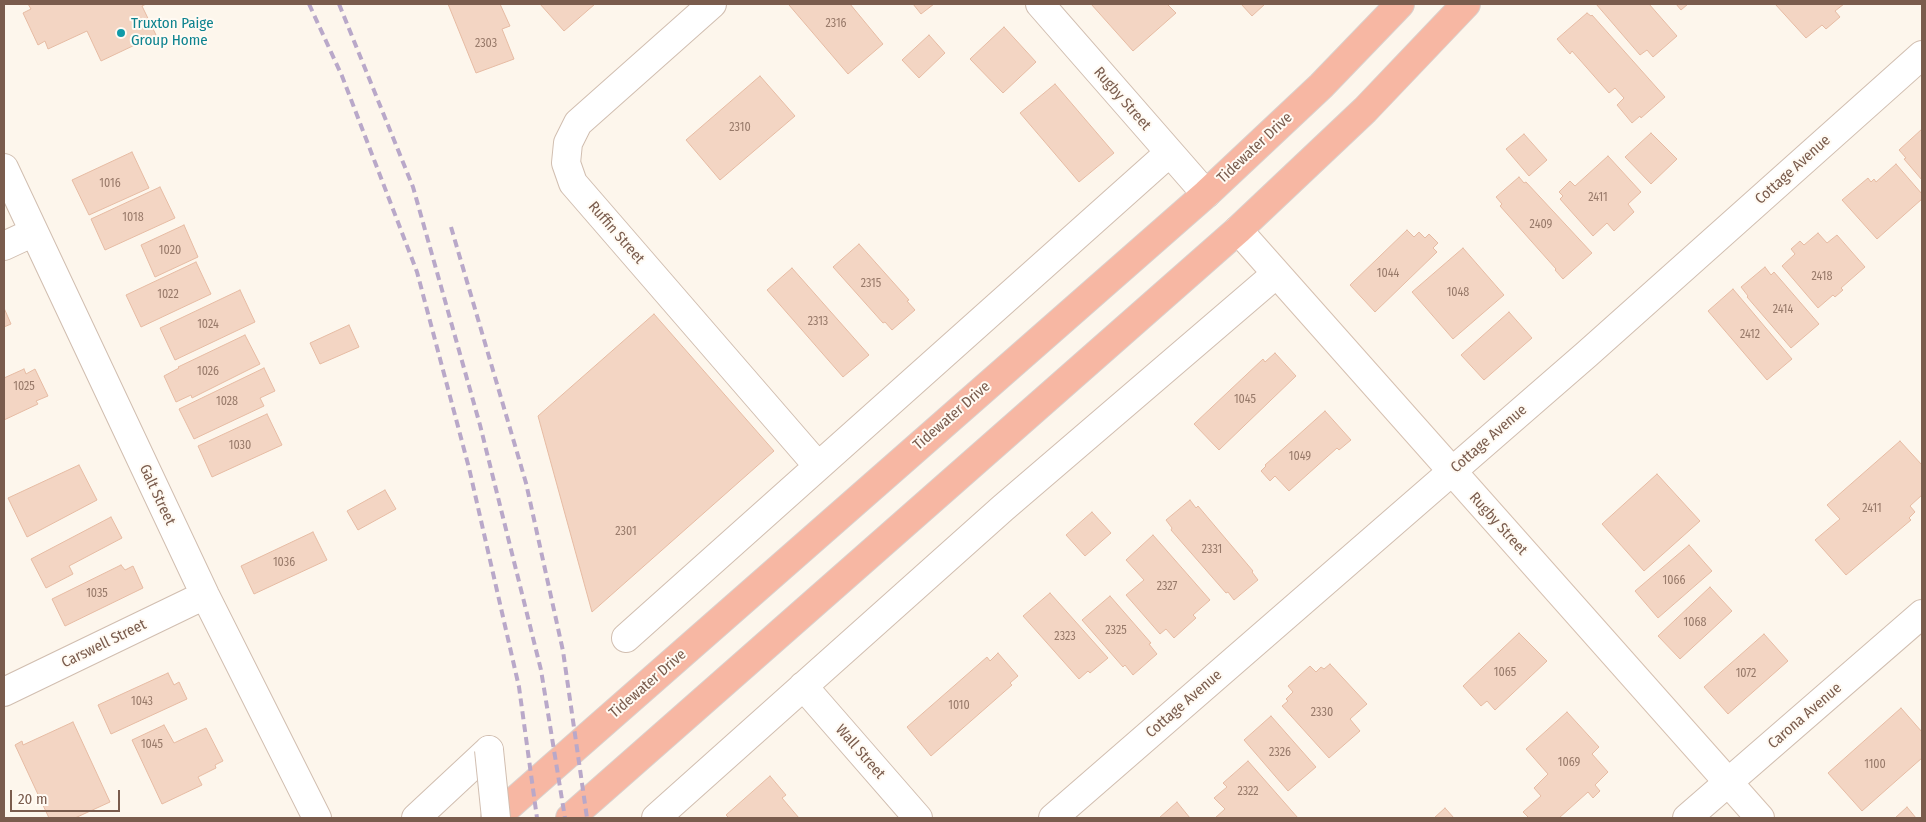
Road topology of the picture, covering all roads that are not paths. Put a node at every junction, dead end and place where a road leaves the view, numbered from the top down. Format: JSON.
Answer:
{"nodes":[{"id":1,"x":712,"y":4,"type":"edge"},
{"id":2,"x":1040,"y":4,"type":"edge"},
{"id":3,"x":1400,"y":4,"type":"edge"},
{"id":4,"x":1466,"y":4,"type":"edge"},
{"id":5,"x":1922,"y":55,"type":"edge"},
{"id":6,"x":1169,"y":153,"type":"junction"},
{"id":7,"x":4,"y":168,"type":"edge"},
{"id":8,"x":1206,"y":194,"type":"junction"},
{"id":9,"x":1238,"y":230,"type":"junction"},
{"id":10,"x":34,"y":232,"type":"junction"},
{"id":11,"x":4,"y":246,"type":"edge"},
{"id":12,"x":1276,"y":274,"type":"junction"},
{"id":13,"x":818,"y":466,"type":"junction"},
{"id":14,"x":1451,"y":472,"type":"junction"},
{"id":15,"x":205,"y":595,"type":"junction"},
{"id":16,"x":1922,"y":614,"type":"edge"},
{"id":17,"x":626,"y":638,"type":"dead end"},
{"id":18,"x":803,"y":686,"type":"junction"},
{"id":19,"x":4,"y":692,"type":"edge"},
{"id":20,"x":1728,"y":782,"type":"junction"},
{"id":21,"x":318,"y":818,"type":"edge"},
{"id":22,"x":416,"y":818,"type":"edge"},
{"id":23,"x":496,"y":818,"type":"edge"},
{"id":24,"x":570,"y":818,"type":"edge"},
{"id":25,"x":656,"y":818,"type":"edge"},
{"id":26,"x":918,"y":818,"type":"edge"},
{"id":27,"x":1053,"y":818,"type":"edge"},
{"id":28,"x":1687,"y":818,"type":"edge"},
{"id":29,"x":1760,"y":818,"type":"edge"}],
"edges":[{"from":1,"to":13,"type":"street","name":"Ruffin Street"},
{"from":2,"to":6,"type":"street","name":"Rugby Street"},
{"from":3,"to":8,"type":"highway","name":"Tidewater Drive"},
{"from":4,"to":9,"type":"highway"},
{"from":5,"to":14,"type":"street","name":"Cottage Avenue"},
{"from":6,"to":8,"type":"street","name":"Rugby Street"},
{"from":6,"to":13,"type":"street"},
{"from":7,"to":10,"type":"street","name":"Galt Street"},
{"from":8,"to":23,"type":"highway","name":"Tidewater Drive"},
{"from":9,"to":12,"type":"street","name":"Rugby Street"},
{"from":9,"to":24,"type":"highway"},
{"from":10,"to":11,"type":"street"},
{"from":10,"to":15,"type":"street","name":"Galt Street"},
{"from":12,"to":14,"type":"street","name":"Rugby Street"},
{"from":12,"to":18,"type":"street"},
{"from":13,"to":17,"type":"street"},
{"from":14,"to":20,"type":"street","name":"Rugby Street"},
{"from":14,"to":27,"type":"street","name":"Cottage Avenue"},
{"from":15,"to":19,"type":"street","name":"Carswell Street"},
{"from":15,"to":21,"type":"street","name":"Galt Street"},
{"from":16,"to":20,"type":"street","name":"Carona Avenue"},
{"from":18,"to":25,"type":"street"},
{"from":18,"to":26,"type":"street","name":"Wall Street"},
{"from":20,"to":28,"type":"street","name":"Carona Avenue"},
{"from":20,"to":29,"type":"street","name":"Rugby Street"},
{"from":22,"to":23,"type":"street","bridge":true}]}
